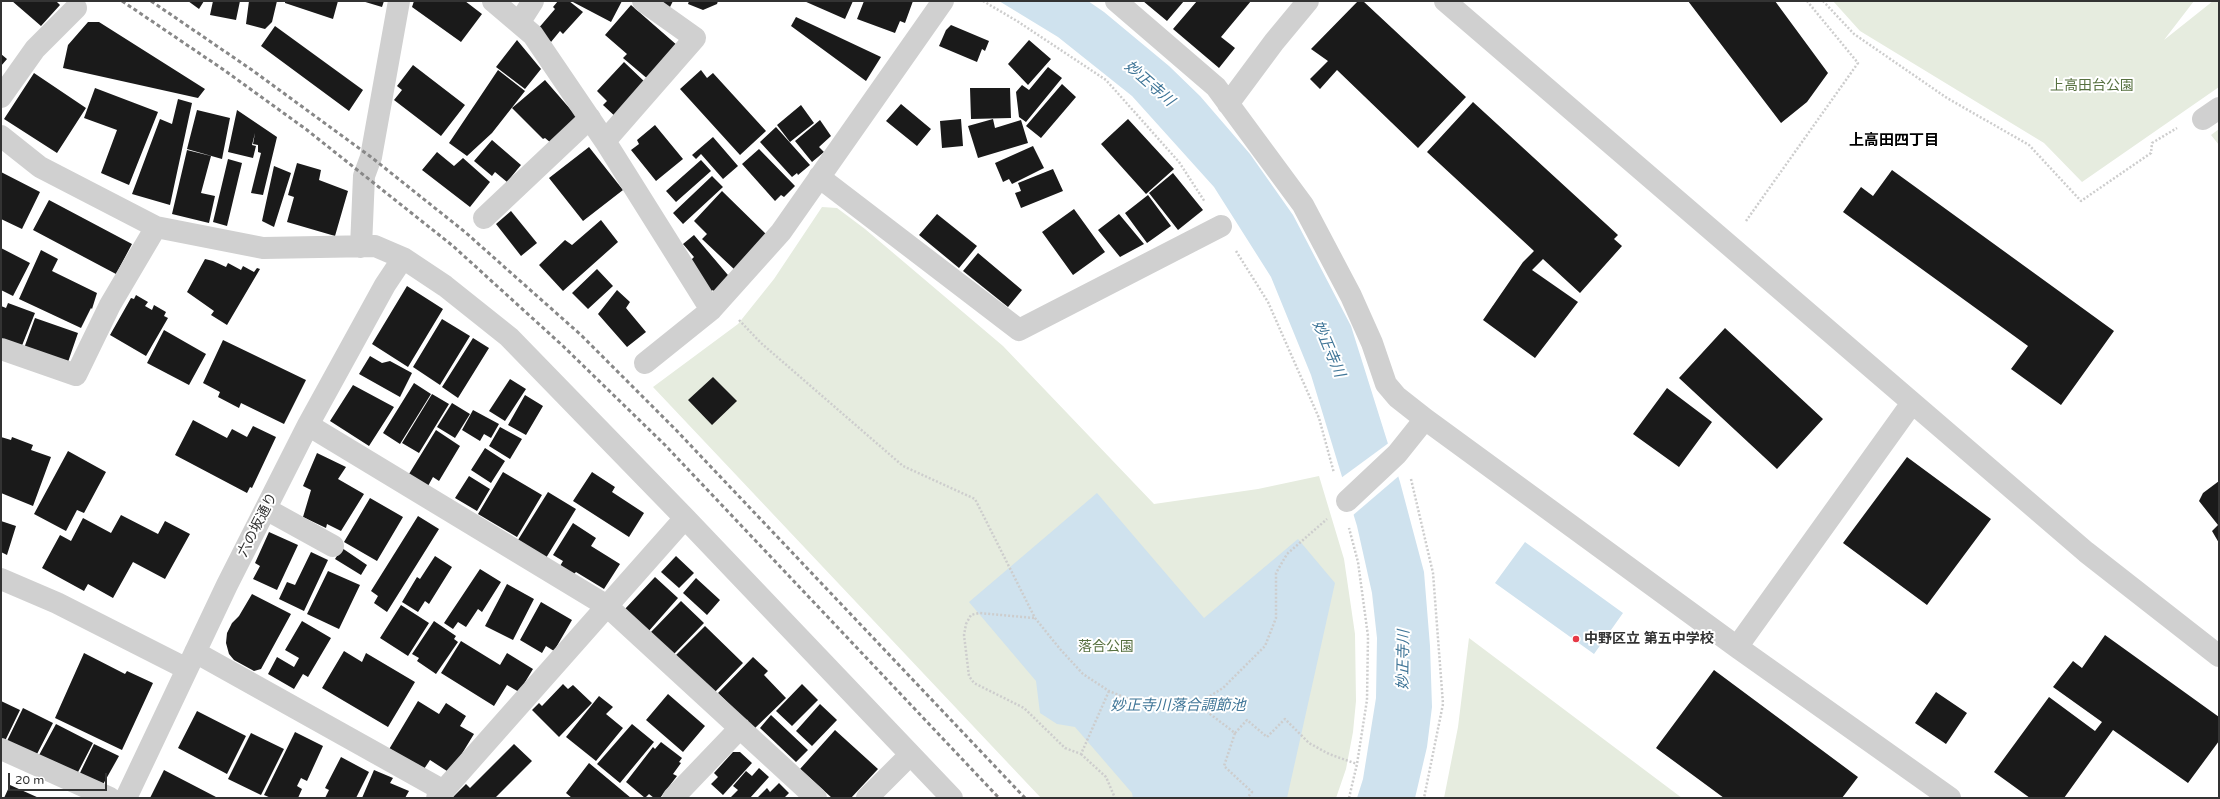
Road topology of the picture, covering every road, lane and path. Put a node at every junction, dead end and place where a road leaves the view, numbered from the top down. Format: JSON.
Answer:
{"nodes":[{"id":1,"x":399,"y":1,"type":"edge"},
{"id":2,"x":493,"y":1,"type":"edge"},
{"id":3,"x":533,"y":1,"type":"edge"},
{"id":4,"x":643,"y":1,"type":"edge"},
{"id":5,"x":943,"y":1,"type":"edge"},
{"id":6,"x":1116,"y":1,"type":"edge"},
{"id":7,"x":1308,"y":1,"type":"edge"},
{"id":8,"x":1445,"y":1,"type":"edge"},
{"id":9,"x":1808,"y":1,"type":"edge"},
{"id":10,"x":1823,"y":1,"type":"edge"},
{"id":11,"x":76,"y":8,"type":"dead end"},
{"id":12,"x":519,"y":23,"type":"junction"},
{"id":13,"x":1,"y":97,"type":"edge"},
{"id":14,"x":1228,"y":104,"type":"junction"},
{"id":15,"x":2211,"y":113,"type":"edge"},
{"id":16,"x":590,"y":118,"type":"junction"},
{"id":17,"x":1,"y":136,"type":"edge"},
{"id":18,"x":605,"y":141,"type":"junction"},
{"id":19,"x":819,"y":177,"type":"junction"},
{"id":20,"x":484,"y":218,"type":"dead end"},
{"id":21,"x":1220,"y":226,"type":"dead end"},
{"id":22,"x":156,"y":227,"type":"junction"},
{"id":23,"x":1729,"y":246,"type":"junction"},
{"id":24,"x":361,"y":247,"type":"junction"},
{"id":25,"x":403,"y":258,"type":"junction"},
{"id":26,"x":716,"y":305,"type":"junction"},
{"id":27,"x":1,"y":348,"type":"edge"},
{"id":28,"x":645,"y":363,"type":"dead end"},
{"id":29,"x":1912,"y":403,"type":"junction"},
{"id":30,"x":1425,"y":419,"type":"junction"},
{"id":31,"x":308,"y":425,"type":"junction"},
{"id":32,"x":1397,"y":454,"type":"junction"},
{"id":33,"x":1340,"y":507,"type":"joint"},
{"id":34,"x":266,"y":509,"type":"junction"},
{"id":35,"x":685,"y":518,"type":"junction"},
{"id":36,"x":1349,"y":526,"type":"dead end"},
{"id":37,"x":333,"y":546,"type":"dead end"},
{"id":38,"x":1,"y":579,"type":"edge"},
{"id":39,"x":607,"y":606,"type":"junction"},
{"id":40,"x":1035,"y":618,"type":"junction"},
{"id":41,"x":1737,"y":647,"type":"junction"},
{"id":42,"x":2219,"y":656,"type":"edge"},
{"id":43,"x":191,"y":661,"type":"junction"},
{"id":44,"x":1109,"y":691,"type":"junction"},
{"id":45,"x":1197,"y":704,"type":"junction"},
{"id":46,"x":740,"y":728,"type":"junction"},
{"id":47,"x":1235,"y":733,"type":"junction"},
{"id":48,"x":1,"y":749,"type":"edge"},
{"id":49,"x":1081,"y":754,"type":"junction"},
{"id":50,"x":910,"y":755,"type":"junction"},
{"id":51,"x":1357,"y":764,"type":"junction"},
{"id":52,"x":441,"y":794,"type":"edge"},
{"id":53,"x":110,"y":798,"type":"edge"},
{"id":54,"x":126,"y":798,"type":"edge"},
{"id":55,"x":674,"y":798,"type":"edge"},
{"id":56,"x":816,"y":798,"type":"edge"},
{"id":57,"x":867,"y":798,"type":"edge"},
{"id":58,"x":952,"y":798,"type":"edge"},
{"id":59,"x":1115,"y":798,"type":"edge"},
{"id":60,"x":1247,"y":798,"type":"edge"},
{"id":61,"x":1349,"y":798,"type":"edge"},
{"id":62,"x":1424,"y":798,"type":"edge"},
{"id":63,"x":1950,"y":798,"type":"edge"}],
"edges":[{"from":1,"to":24,"type":"street"},
{"from":2,"to":12,"type":"street"},
{"from":3,"to":12,"type":"street"},
{"from":4,"to":18,"type":"street"},
{"from":5,"to":19,"type":"street"},
{"from":6,"to":14,"type":"street"},
{"from":7,"to":14,"type":"street"},
{"from":8,"to":23,"type":"street"},
{"from":9,"to":23,"type":"path"},
{"from":10,"to":15,"type":"path"},
{"from":11,"to":13,"type":"street"},
{"from":12,"to":16,"type":"street"},
{"from":14,"to":30,"type":"street"},
{"from":16,"to":18,"type":"street"},
{"from":16,"to":20,"type":"street"},
{"from":17,"to":22,"type":"street"},
{"from":18,"to":26,"type":"street"},
{"from":19,"to":21,"type":"street"},
{"from":19,"to":26,"type":"street"},
{"from":22,"to":24,"type":"street"},
{"from":22,"to":27,"type":"street"},
{"from":23,"to":29,"type":"street"},
{"from":24,"to":25,"type":"street"},
{"from":25,"to":31,"type":"street","name":"六の坂通り"},
{"from":25,"to":35,"type":"street"},
{"from":26,"to":28,"type":"street"},
{"from":26,"to":40,"type":"path"},
{"from":29,"to":41,"type":"street"},
{"from":29,"to":42,"type":"street"},
{"from":30,"to":32,"type":"street"},
{"from":30,"to":41,"type":"street"},
{"from":31,"to":34,"type":"street","name":"六の坂通り"},
{"from":31,"to":39,"type":"street"},
{"from":32,"to":33,"type":"street"},
{"from":32,"to":62,"type":"path"},
{"from":33,"to":45,"type":"path"},
{"from":34,"to":37,"type":"street"},
{"from":34,"to":43,"type":"street","name":"六の坂通り"},
{"from":35,"to":39,"type":"street"},
{"from":35,"to":50,"type":"street"},
{"from":36,"to":51,"type":"path"},
{"from":38,"to":43,"type":"street"},
{"from":39,"to":46,"type":"street"},
{"from":39,"to":52,"type":"street"},
{"from":40,"to":44,"type":"path"},
{"from":40,"to":49,"type":"path"},
{"from":41,"to":63,"type":"street"},
{"from":43,"to":52,"type":"street"},
{"from":43,"to":54,"type":"street","name":"六の坂通り"},
{"from":44,"to":45,"type":"path"},
{"from":44,"to":49,"type":"path"},
{"from":45,"to":47,"type":"path"},
{"from":46,"to":55,"type":"street"},
{"from":46,"to":56,"type":"street"},
{"from":47,"to":51,"type":"path"},
{"from":47,"to":60,"type":"path"},
{"from":48,"to":53,"type":"street"},
{"from":49,"to":59,"type":"path"},
{"from":50,"to":57,"type":"street"},
{"from":50,"to":58,"type":"street"},
{"from":51,"to":61,"type":"path"}]}
